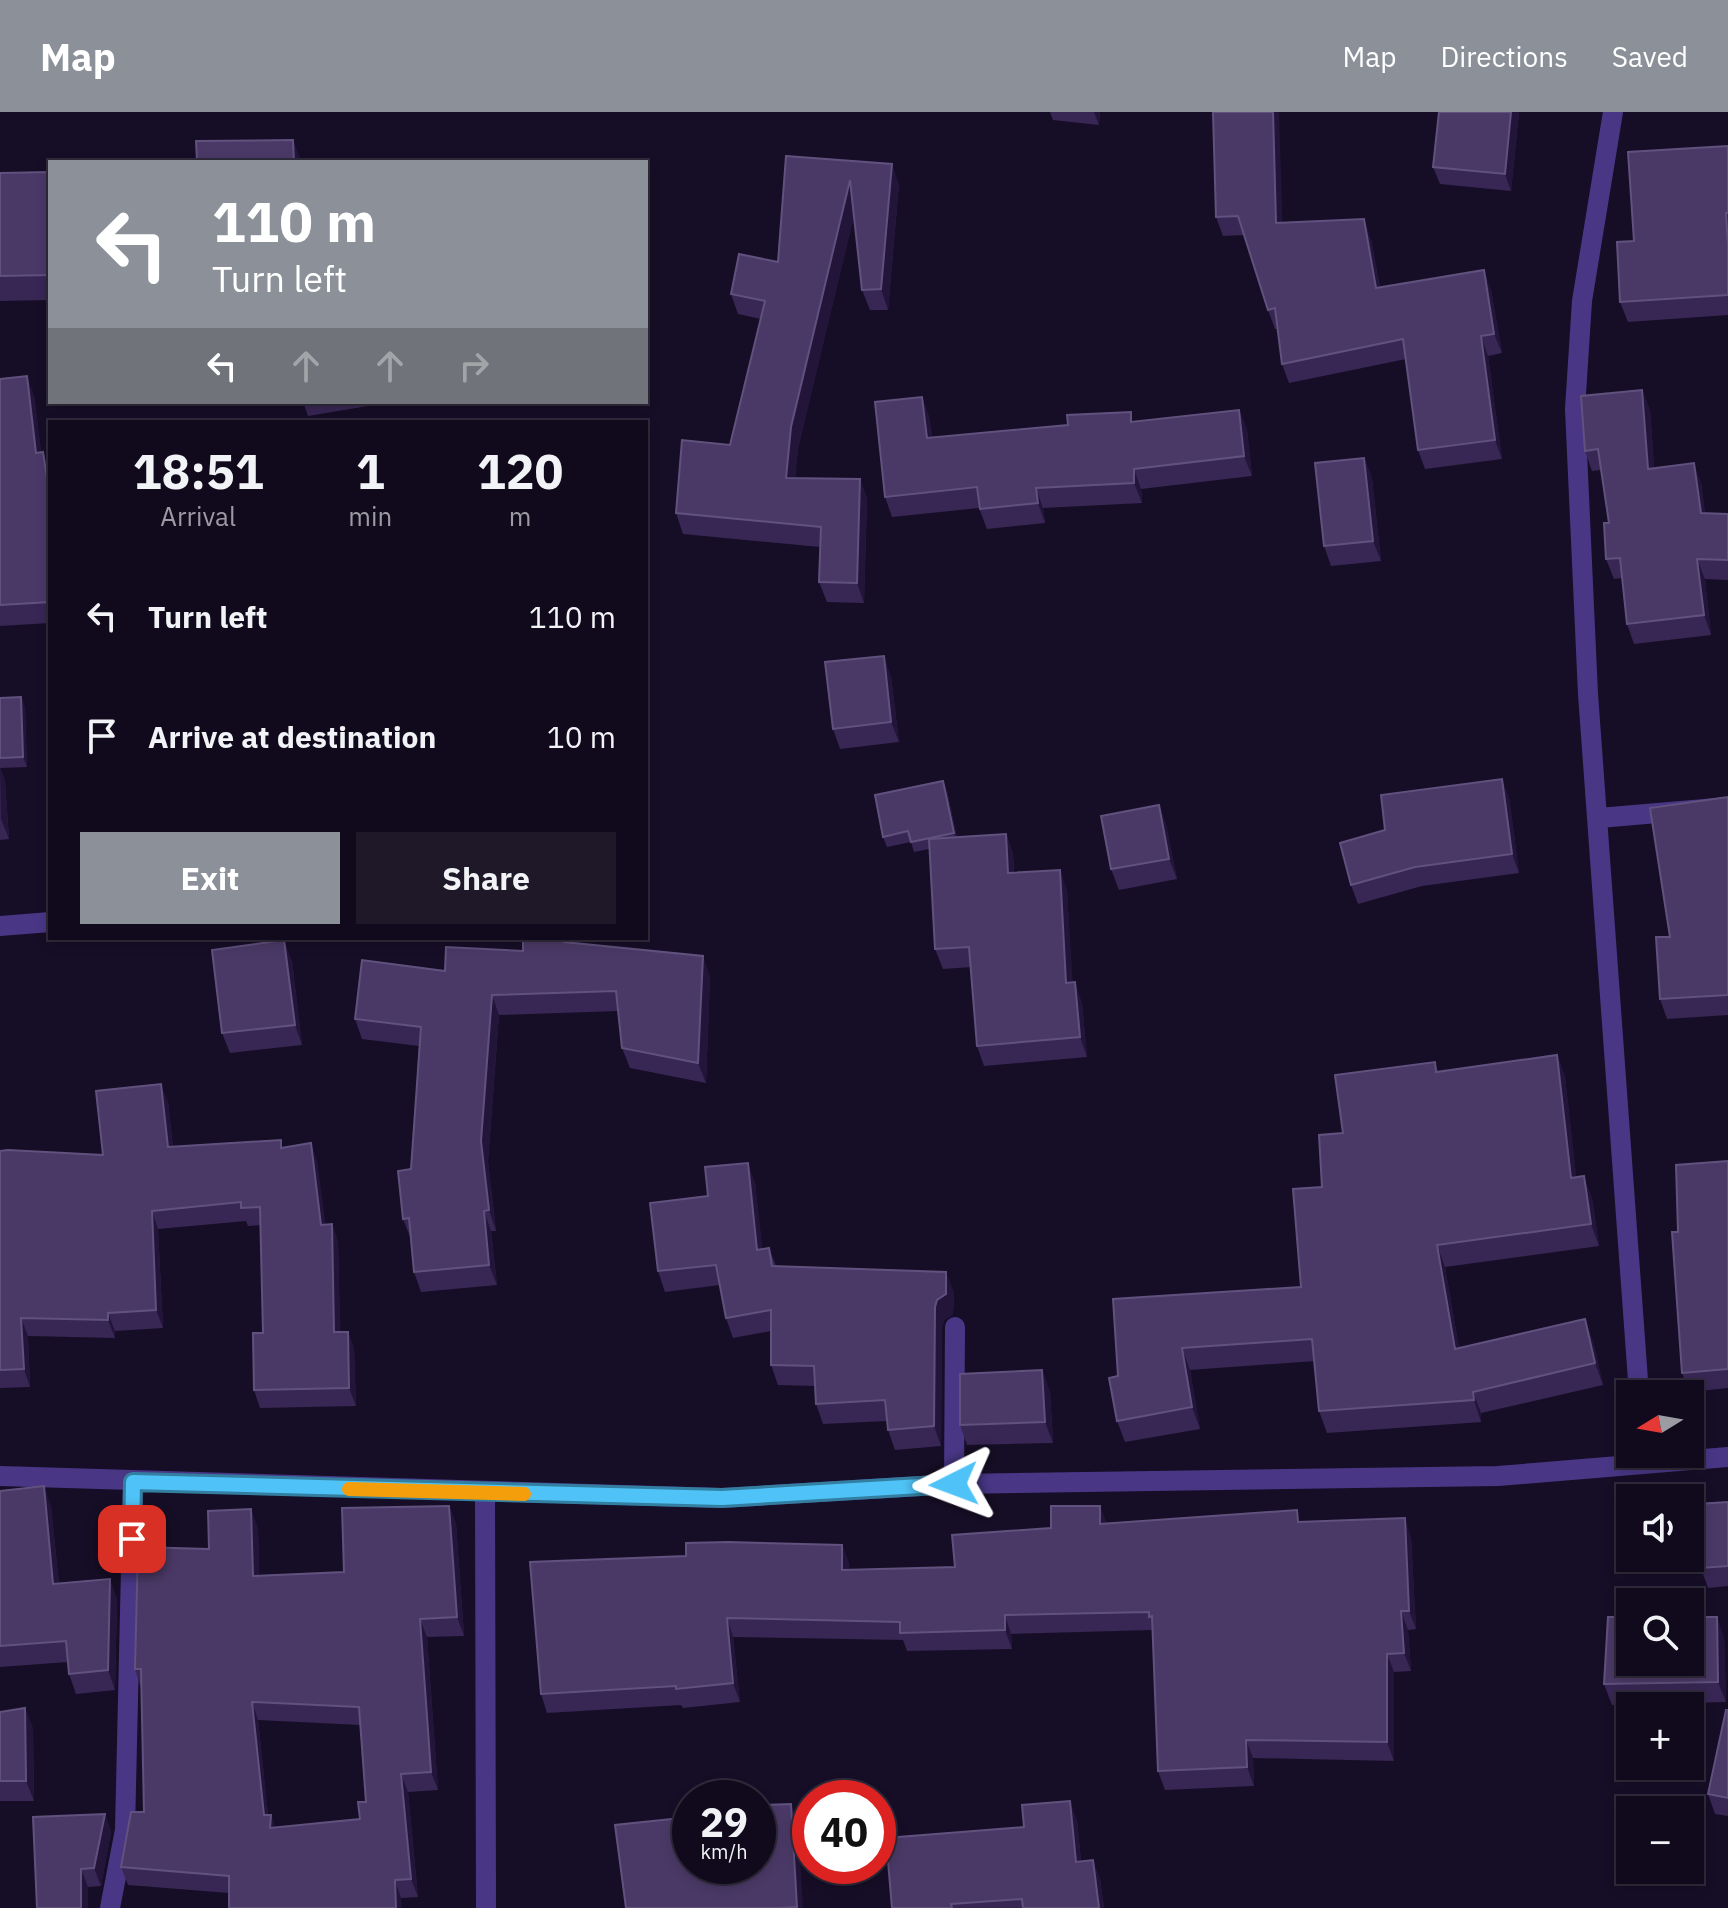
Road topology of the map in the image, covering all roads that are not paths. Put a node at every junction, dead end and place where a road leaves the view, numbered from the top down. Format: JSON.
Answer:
{"nodes":[{"id":1,"x":1613,"y":112,"type":"edge"},
{"id":2,"x":1728,"y":807,"type":"edge"},
{"id":3,"x":1599,"y":818,"type":"junction"},
{"id":4,"x":48,"y":922,"type":"edge"},
{"id":5,"x":0,"y":926,"type":"edge"},
{"id":6,"x":955,"y":1327,"type":"dead end"},
{"id":7,"x":1638,"y":1380,"type":"edge"},
{"id":8,"x":1728,"y":1457,"type":"edge"},
{"id":9,"x":1704,"y":1458,"type":"edge"},
{"id":10,"x":1616,"y":1462,"type":"edge"},
{"id":11,"x":0,"y":1476,"type":"edge"},
{"id":12,"x":133,"y":1482,"type":"junction"},
{"id":13,"x":954,"y":1484,"type":"junction"},
{"id":14,"x":485,"y":1493,"type":"junction"},
{"id":15,"x":110,"y":1908,"type":"edge"},
{"id":16,"x":486,"y":1908,"type":"edge"}],
"edges":[{"from":1,"to":3,"type":"street"},
{"from":2,"to":3,"type":"street"},
{"from":3,"to":7,"type":"street"},
{"from":4,"to":5,"type":"street"},
{"from":6,"to":13,"type":"street"},
{"from":8,"to":9,"type":"street"},
{"from":10,"to":13,"type":"street"},
{"from":11,"to":12,"type":"street"},
{"from":12,"to":14,"type":"street"},
{"from":12,"to":15,"type":"street"},
{"from":13,"to":14,"type":"street"},
{"from":14,"to":16,"type":"street"}]}
